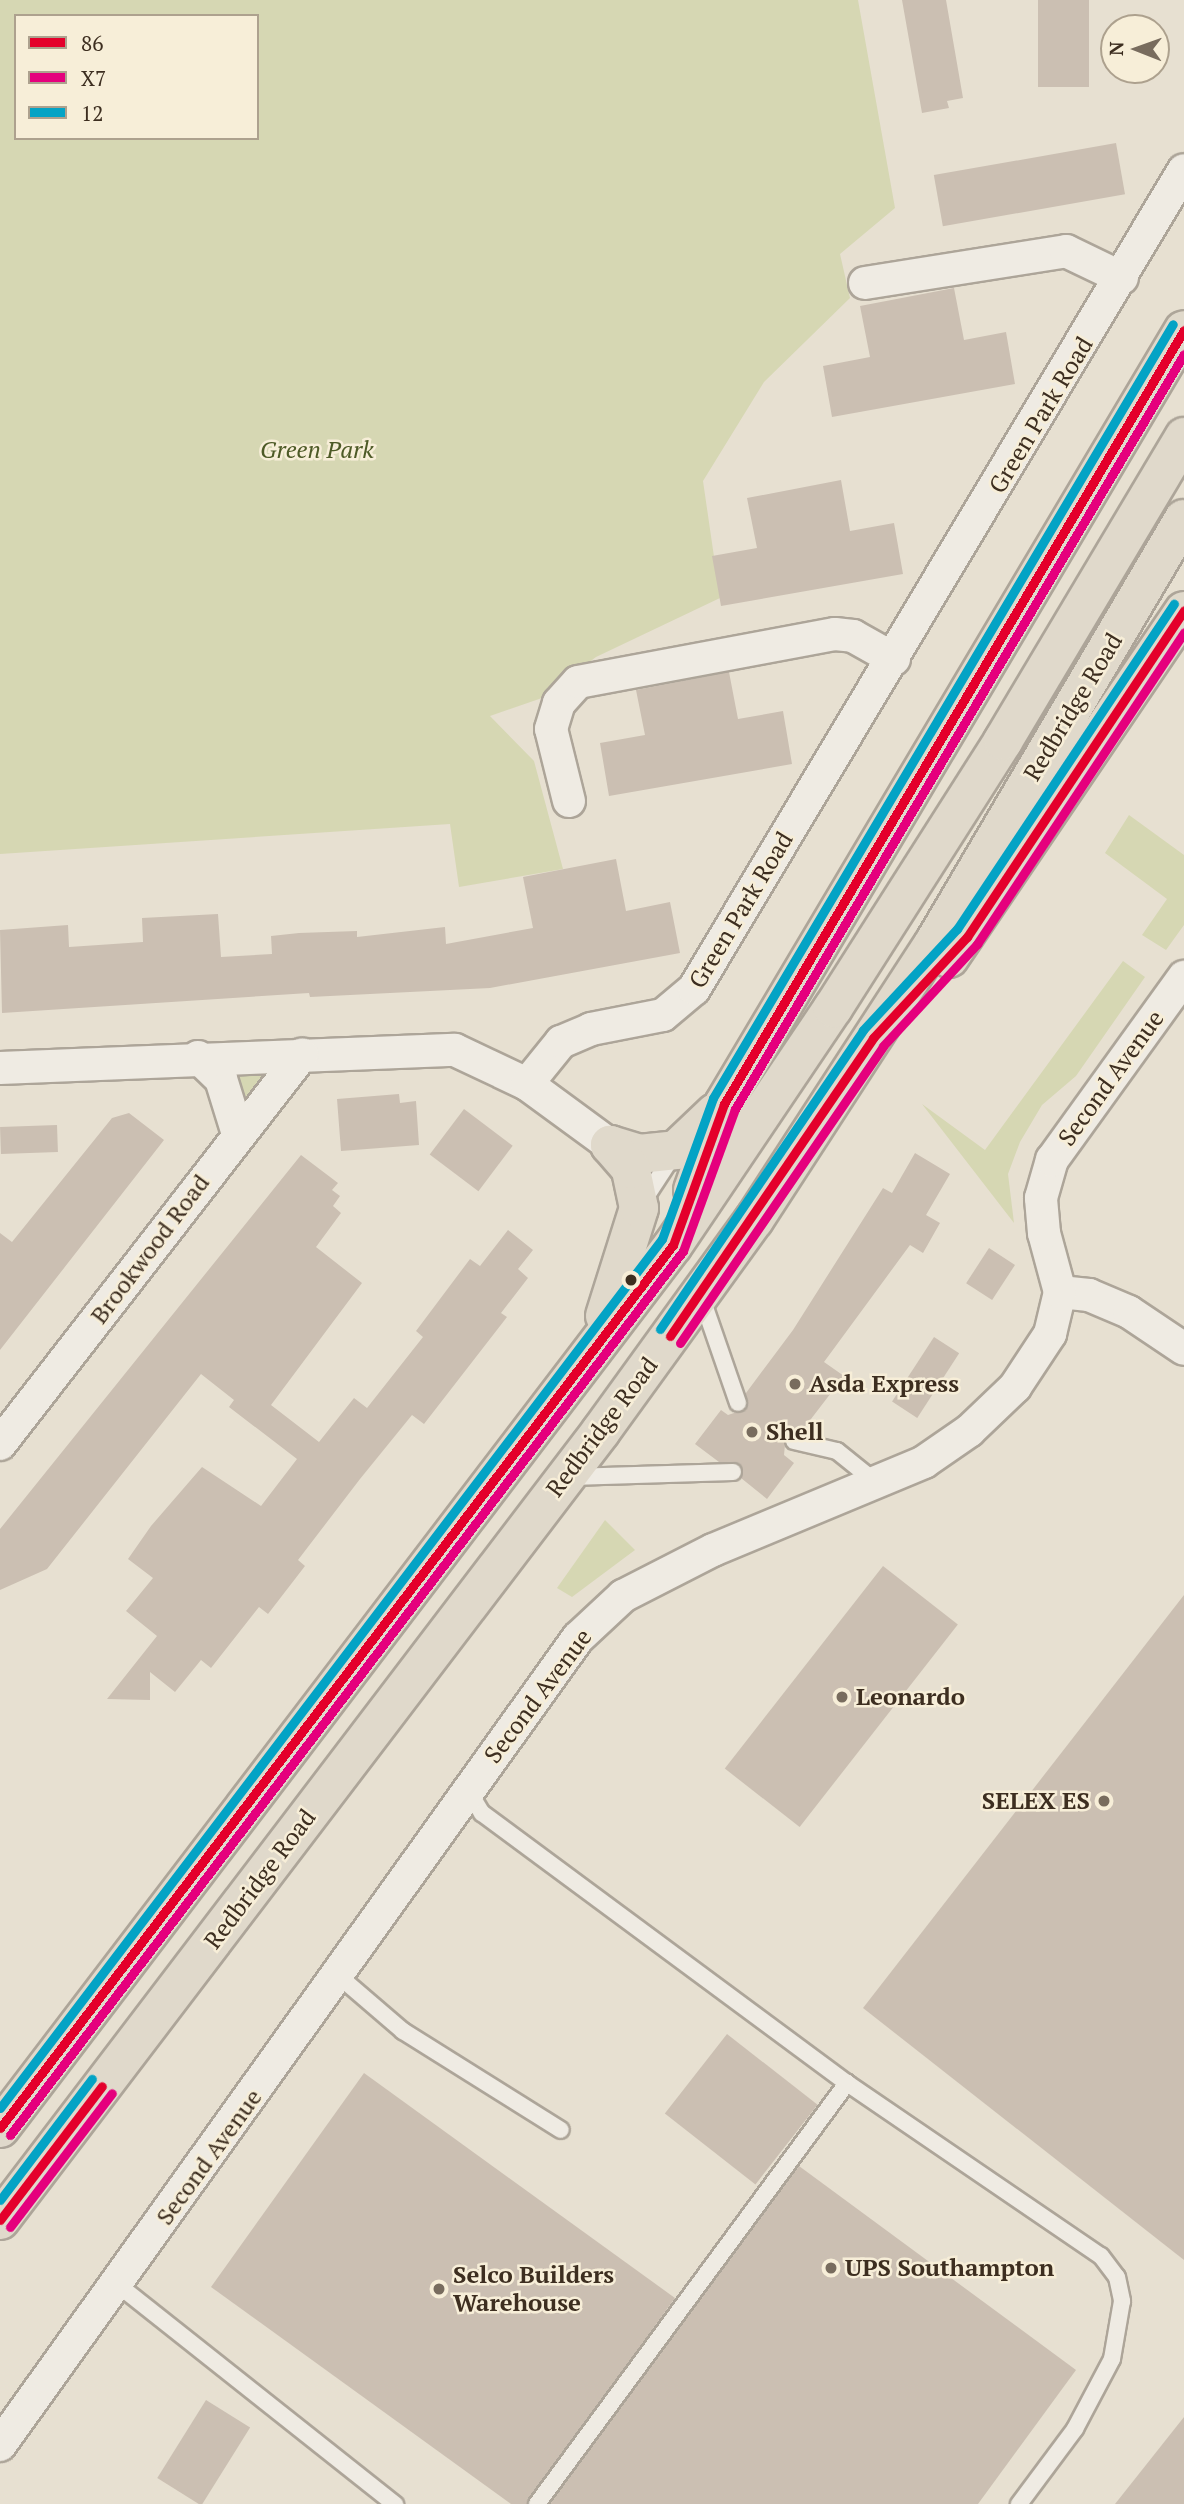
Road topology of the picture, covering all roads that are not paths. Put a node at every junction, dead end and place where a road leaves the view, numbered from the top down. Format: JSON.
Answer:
{"nodes":[{"id":1,"x":1184,"y":170,"type":"edge"},
{"id":2,"x":1122,"y":278,"type":"junction"},
{"id":3,"x":865,"y":282,"type":"dead end"},
{"id":4,"x":1184,"y":330,"type":"edge"},
{"id":5,"x":1179,"y":445,"type":"edge"},
{"id":6,"x":1184,"y":519,"type":"edge"},
{"id":7,"x":1184,"y":611,"type":"edge"},
{"id":8,"x":894,"y":659,"type":"junction"},
{"id":9,"x":569,"y":801,"type":"dead end"},
{"id":10,"x":1184,"y":977,"type":"edge"},
{"id":11,"x":873,"y":1038,"type":"junction"},
{"id":12,"x":302,"y":1054,"type":"junction"},
{"id":13,"x":198,"y":1057,"type":"junction"},
{"id":14,"x":0,"y":1068,"type":"edge"},
{"id":15,"x":527,"y":1084,"type":"junction"},
{"id":16,"x":724,"y":1104,"type":"junction"},
{"id":17,"x":239,"y":1134,"type":"junction"},
{"id":18,"x":610,"y":1145,"type":"junction"},
{"id":19,"x":676,"y":1150,"type":"junction"},
{"id":20,"x":639,"y":1208,"type":"junction"},
{"id":21,"x":673,"y":1245,"type":"junction"},
{"id":22,"x":1060,"y":1292,"type":"junction"},
{"id":23,"x":700,"y":1294,"type":"junction"},
{"id":24,"x":594,"y":1348,"type":"junction"},
{"id":25,"x":1184,"y":1349,"type":"edge"},
{"id":26,"x":738,"y":1403,"type":"dead end"},
{"id":27,"x":794,"y":1441,"type":"dead end"},
{"id":28,"x":0,"y":1444,"type":"edge"},
{"id":29,"x":733,"y":1472,"type":"dead end"},
{"id":30,"x":566,"y":1477,"type":"junction"},
{"id":31,"x":877,"y":1483,"type":"junction"},
{"id":32,"x":468,"y":1790,"type":"junction"},
{"id":33,"x":340,"y":1977,"type":"junction"},
{"id":34,"x":847,"y":2083,"type":"junction"},
{"id":35,"x":0,"y":2128,"type":"edge"},
{"id":36,"x":561,"y":2130,"type":"dead end"},
{"id":37,"x":0,"y":2220,"type":"edge"},
{"id":38,"x":117,"y":2284,"type":"junction"},
{"id":39,"x":0,"y":2445,"type":"edge"},
{"id":40,"x":395,"y":2504,"type":"edge"},
{"id":41,"x":537,"y":2504,"type":"edge"},
{"id":42,"x":1019,"y":2504,"type":"edge"}],
"edges":[{"from":1,"to":2,"type":"street","name":"Green Park Road"},
{"from":2,"to":3,"type":"street"},
{"from":2,"to":8,"type":"street","name":"Green Park Road"},
{"from":4,"to":16,"type":"highway"},
{"from":5,"to":21,"type":"highway","name":"Redbridge Road"},
{"from":6,"to":11,"type":"highway","name":"Redbridge Road"},
{"from":7,"to":11,"type":"highway"},
{"from":8,"to":9,"type":"street"},
{"from":8,"to":15,"type":"street","name":"Green Park Road"},
{"from":10,"to":22,"type":"street","name":"Second Avenue"},
{"from":11,"to":23,"type":"highway","name":"Redbridge Road"},
{"from":12,"to":13,"type":"street"},
{"from":12,"to":15,"type":"street"},
{"from":12,"to":17,"type":"street","name":"Brookwood Road"},
{"from":13,"to":14,"type":"street"},
{"from":13,"to":17,"type":"street"},
{"from":15,"to":18,"type":"street"},
{"from":16,"to":19,"type":"highway"},
{"from":16,"to":21,"type":"highway"},
{"from":17,"to":28,"type":"street","name":"Brookwood Road"},
{"from":18,"to":19,"type":"highway"},
{"from":18,"to":20,"type":"highway"},
{"from":19,"to":20,"type":"lane"},
{"from":20,"to":24,"type":"highway"},
{"from":21,"to":24,"type":"highway","name":"Redbridge Road"},
{"from":22,"to":25,"type":"street"},
{"from":22,"to":31,"type":"street","name":"Second Avenue"},
{"from":23,"to":26,"type":"lane"},
{"from":23,"to":30,"type":"highway","name":"Redbridge Road"},
{"from":24,"to":35,"type":"highway","name":"Redbridge Road"},
{"from":27,"to":31,"type":"lane"},
{"from":29,"to":30,"type":"lane"},
{"from":30,"to":37,"type":"highway","name":"Redbridge Road"},
{"from":31,"to":32,"type":"street","name":"Second Avenue"},
{"from":32,"to":33,"type":"street","name":"Second Avenue"},
{"from":32,"to":34,"type":"lane"},
{"from":33,"to":36,"type":"lane"},
{"from":33,"to":38,"type":"street","name":"Second Avenue"},
{"from":34,"to":41,"type":"lane"},
{"from":34,"to":42,"type":"lane"},
{"from":38,"to":39,"type":"street","name":"Second Avenue"},
{"from":38,"to":40,"type":"lane"}]}
